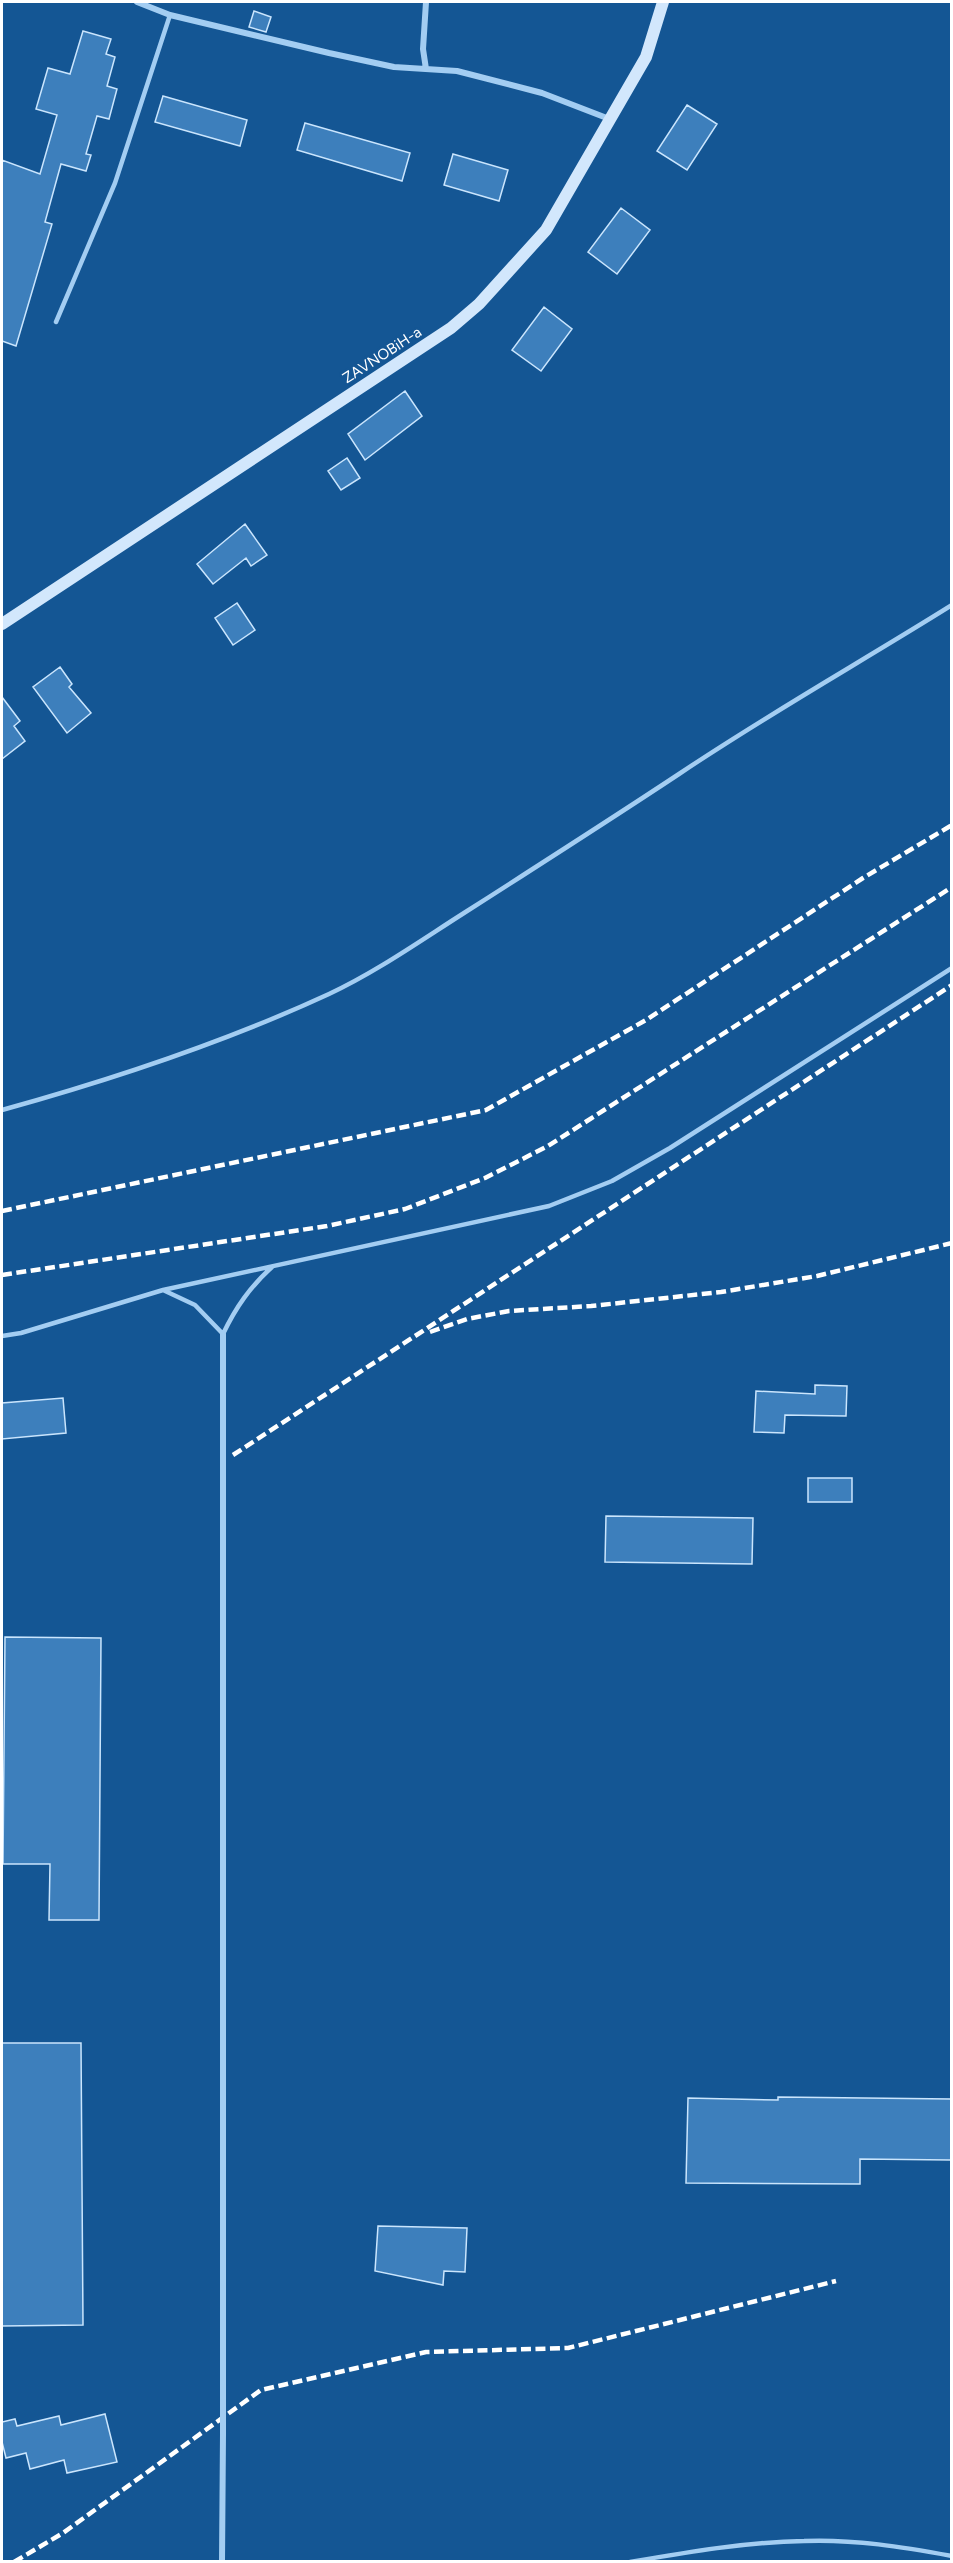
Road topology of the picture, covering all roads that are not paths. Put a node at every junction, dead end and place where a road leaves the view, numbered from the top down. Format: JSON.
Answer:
{"nodes":[{"id":1,"x":137,"y":2,"type":"edge"},
{"id":2,"x":426,"y":2,"type":"edge"},
{"id":3,"x":663,"y":2,"type":"edge"},
{"id":4,"x":170,"y":15,"type":"junction"},
{"id":5,"x":426,"y":69,"type":"junction"},
{"id":6,"x":612,"y":120,"type":"junction"},
{"id":7,"x":56,"y":322,"type":"dead end"},
{"id":8,"x":951,"y":605,"type":"edge"},
{"id":9,"x":2,"y":624,"type":"edge"},
{"id":10,"x":951,"y":968,"type":"edge"},
{"id":11,"x":2,"y":1110,"type":"edge"},
{"id":12,"x":274,"y":1265,"type":"junction"},
{"id":13,"x":164,"y":1290,"type":"junction"},
{"id":14,"x":223,"y":1334,"type":"junction"},
{"id":15,"x":2,"y":1336,"type":"edge"},
{"id":16,"x":951,"y":2556,"type":"edge"},
{"id":17,"x":222,"y":2562,"type":"edge"},
{"id":18,"x":630,"y":2562,"type":"edge"}],
"edges":[{"from":1,"to":4,"type":"street"},
{"from":2,"to":5,"type":"street"},
{"from":3,"to":6,"type":"main road","name":"ZAVNOBiH-a"},
{"from":4,"to":5,"type":"street"},
{"from":4,"to":7,"type":"lane"},
{"from":5,"to":6,"type":"street"},
{"from":6,"to":9,"type":"main road","name":"ZAVNOBiH-a"},
{"from":8,"to":11,"type":"lane"},
{"from":10,"to":12,"type":"lane"},
{"from":12,"to":13,"type":"lane"},
{"from":12,"to":14,"type":"lane"},
{"from":13,"to":14,"type":"lane"},
{"from":13,"to":15,"type":"lane"},
{"from":14,"to":17,"type":"street","bridge":true},
{"from":16,"to":18,"type":"lane"}]}
